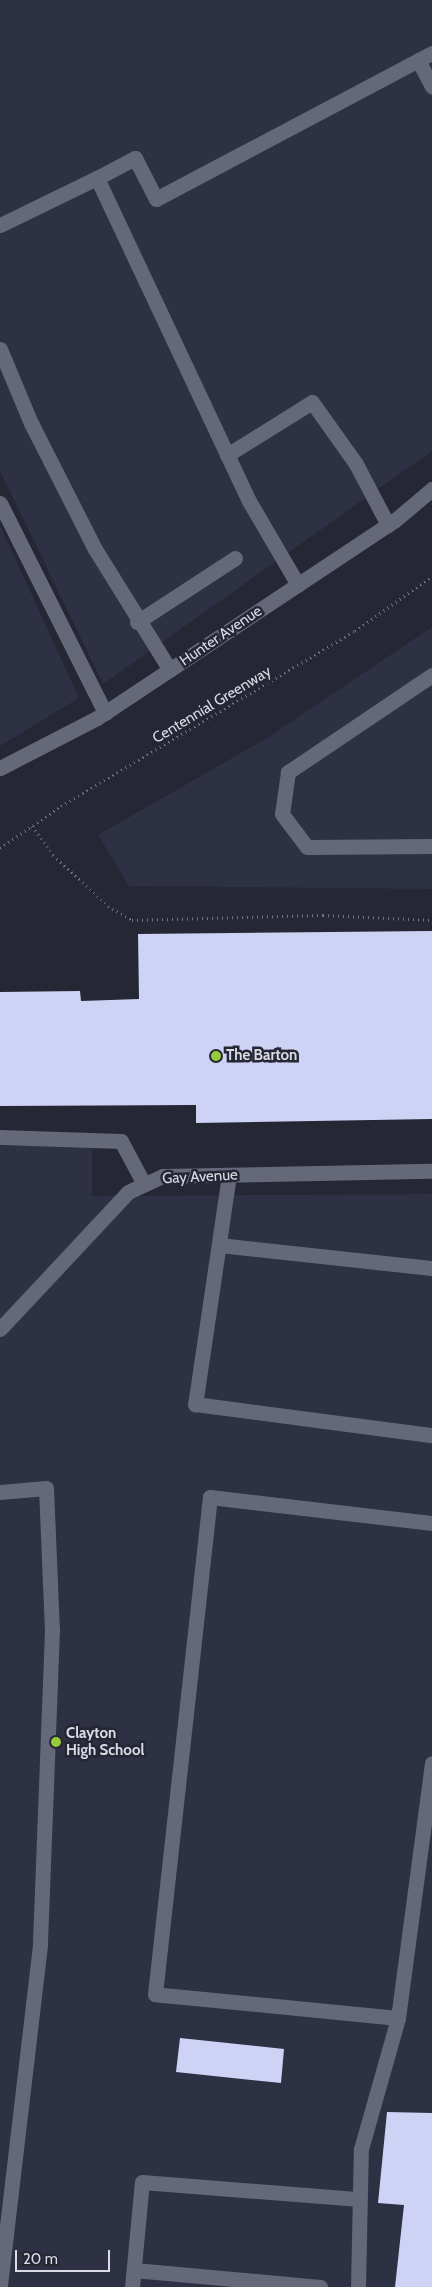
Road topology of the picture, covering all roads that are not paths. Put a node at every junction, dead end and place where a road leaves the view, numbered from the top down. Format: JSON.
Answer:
{"nodes":[{"id":1,"x":432,"y":53,"type":"edge"},
{"id":2,"x":418,"y":60,"type":"junction"},
{"id":3,"x":432,"y":86,"type":"edge"},
{"id":4,"x":97,"y":178,"type":"junction"},
{"id":5,"x":0,"y":225,"type":"edge"},
{"id":6,"x":0,"y":349,"type":"edge"},
{"id":7,"x":227,"y":455,"type":"junction"},
{"id":8,"x":432,"y":489,"type":"edge"},
{"id":9,"x":0,"y":503,"type":"edge"},
{"id":10,"x":388,"y":525,"type":"junction"},
{"id":11,"x":236,"y":558,"type":"dead end"},
{"id":12,"x":298,"y":585,"type":"junction"},
{"id":13,"x":137,"y":622,"type":"junction"},
{"id":14,"x":170,"y":670,"type":"junction"},
{"id":15,"x":432,"y":675,"type":"edge"},
{"id":16,"x":105,"y":713,"type":"junction"},
{"id":17,"x":0,"y":768,"type":"edge"},
{"id":18,"x":432,"y":846,"type":"edge"},
{"id":19,"x":0,"y":1137,"type":"edge"},
{"id":20,"x":432,"y":1171,"type":"edge"},
{"id":21,"x":229,"y":1175,"type":"junction"},
{"id":22,"x":144,"y":1184,"type":"junction"},
{"id":23,"x":219,"y":1245,"type":"junction"},
{"id":24,"x":432,"y":1268,"type":"edge"},
{"id":25,"x":0,"y":1329,"type":"edge"},
{"id":26,"x":432,"y":1435,"type":"edge"},
{"id":27,"x":0,"y":1492,"type":"edge"},
{"id":28,"x":432,"y":1523,"type":"edge"},
{"id":29,"x":432,"y":1763,"type":"edge"},
{"id":30,"x":398,"y":2018,"type":"junction"},
{"id":31,"x":359,"y":2200,"type":"junction"},
{"id":32,"x":134,"y":2270,"type":"junction"},
{"id":33,"x":0,"y":2285,"type":"edge"},
{"id":34,"x":132,"y":2287,"type":"edge"},
{"id":35,"x":320,"y":2287,"type":"edge"},
{"id":36,"x":358,"y":2287,"type":"edge"}],
"edges":[{"from":1,"to":2,"type":"street"},
{"from":2,"to":3,"type":"street"},
{"from":2,"to":4,"type":"street"},
{"from":4,"to":5,"type":"street"},
{"from":4,"to":7,"type":"street"},
{"from":6,"to":13,"type":"street"},
{"from":7,"to":10,"type":"street"},
{"from":7,"to":12,"type":"street"},
{"from":8,"to":10,"type":"street","name":"Hunter Avenue"},
{"from":9,"to":16,"type":"street"},
{"from":10,"to":12,"type":"street","name":"Hunter Avenue"},
{"from":11,"to":13,"type":"street"},
{"from":12,"to":14,"type":"street","name":"Hunter Avenue"},
{"from":13,"to":14,"type":"street"},
{"from":14,"to":16,"type":"street","name":"Hunter Avenue"},
{"from":15,"to":18,"type":"street"},
{"from":16,"to":17,"type":"street","name":"Hunter Avenue"},
{"from":19,"to":22,"type":"street"},
{"from":20,"to":21,"type":"street","name":"Gay Avenue"},
{"from":21,"to":22,"type":"street","name":"Gay Avenue"},
{"from":21,"to":23,"type":"street"},
{"from":22,"to":25,"type":"street","name":"Gay Avenue"},
{"from":23,"to":24,"type":"street"},
{"from":23,"to":26,"type":"street"},
{"from":27,"to":33,"type":"street"},
{"from":28,"to":30,"type":"street"},
{"from":29,"to":30,"type":"street"},
{"from":30,"to":31,"type":"street"},
{"from":31,"to":32,"type":"street"},
{"from":31,"to":36,"type":"street"},
{"from":32,"to":34,"type":"street"},
{"from":32,"to":35,"type":"street"}]}
